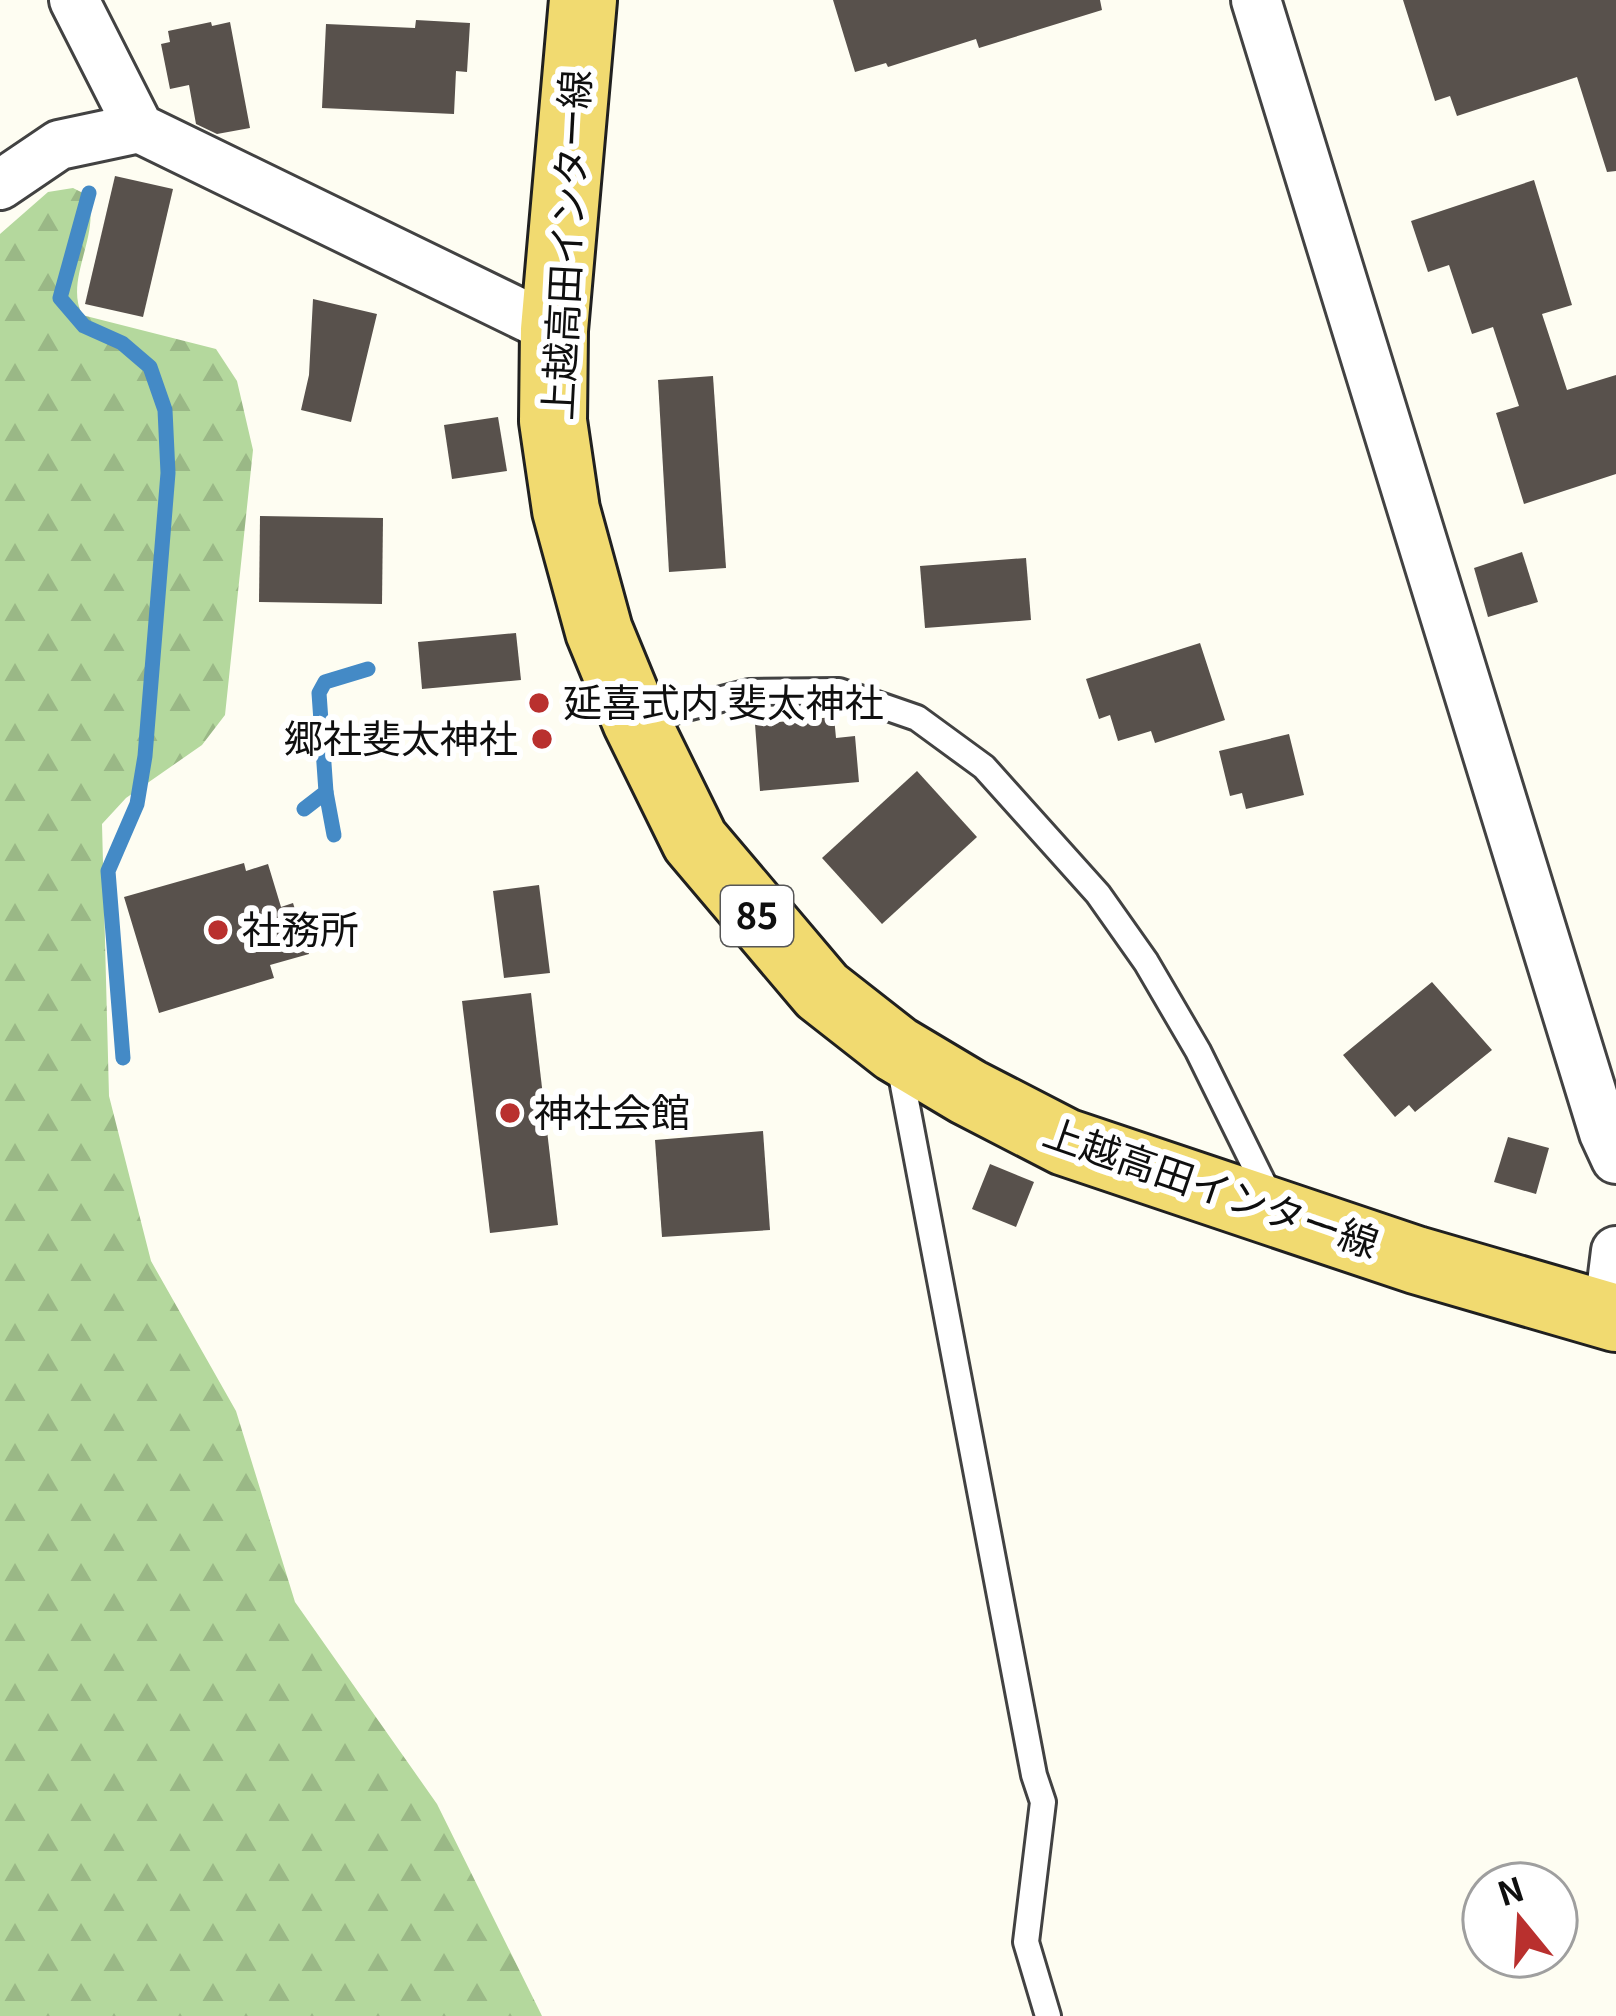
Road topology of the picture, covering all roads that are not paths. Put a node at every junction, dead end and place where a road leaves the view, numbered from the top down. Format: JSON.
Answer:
{"nodes":[{"id":1,"x":74,"y":0,"type":"edge"},
{"id":2,"x":583,"y":0,"type":"edge"},
{"id":3,"x":1256,"y":0,"type":"edge"},
{"id":4,"x":139,"y":128,"type":"junction"},
{"id":5,"x":0,"y":185,"type":"edge"},
{"id":6,"x":554,"y":330,"type":"junction"},
{"id":7,"x":636,"y":721,"type":"junction"},
{"id":8,"x":896,"y":1049,"type":"junction"},
{"id":9,"x":1616,"y":1159,"type":"edge"},
{"id":10,"x":1277,"y":1211,"type":"junction"},
{"id":11,"x":1616,"y":1251,"type":"edge"},
{"id":12,"x":1612,"y":1317,"type":"edge"},
{"id":13,"x":1048,"y":2016,"type":"edge"}],
"edges":[{"from":1,"to":4,"type":"street"},
{"from":2,"to":6,"type":"main road","name":"上越高田インター線","number":"85"},
{"from":3,"to":9,"type":"street"},
{"from":4,"to":5,"type":"street"},
{"from":4,"to":6,"type":"street"},
{"from":6,"to":7,"type":"main road","name":"上越高田インター線","number":"85"},
{"from":7,"to":8,"type":"main road","name":"上越高田インター線","number":"85"},
{"from":7,"to":10,"type":"lane"},
{"from":8,"to":10,"type":"main road","name":"上越高田インター線","number":"85"},
{"from":8,"to":13,"type":"lane"},
{"from":10,"to":12,"type":"main road","name":"上越高田インター線","number":"85"},
{"from":11,"to":12,"type":"street"}]}
